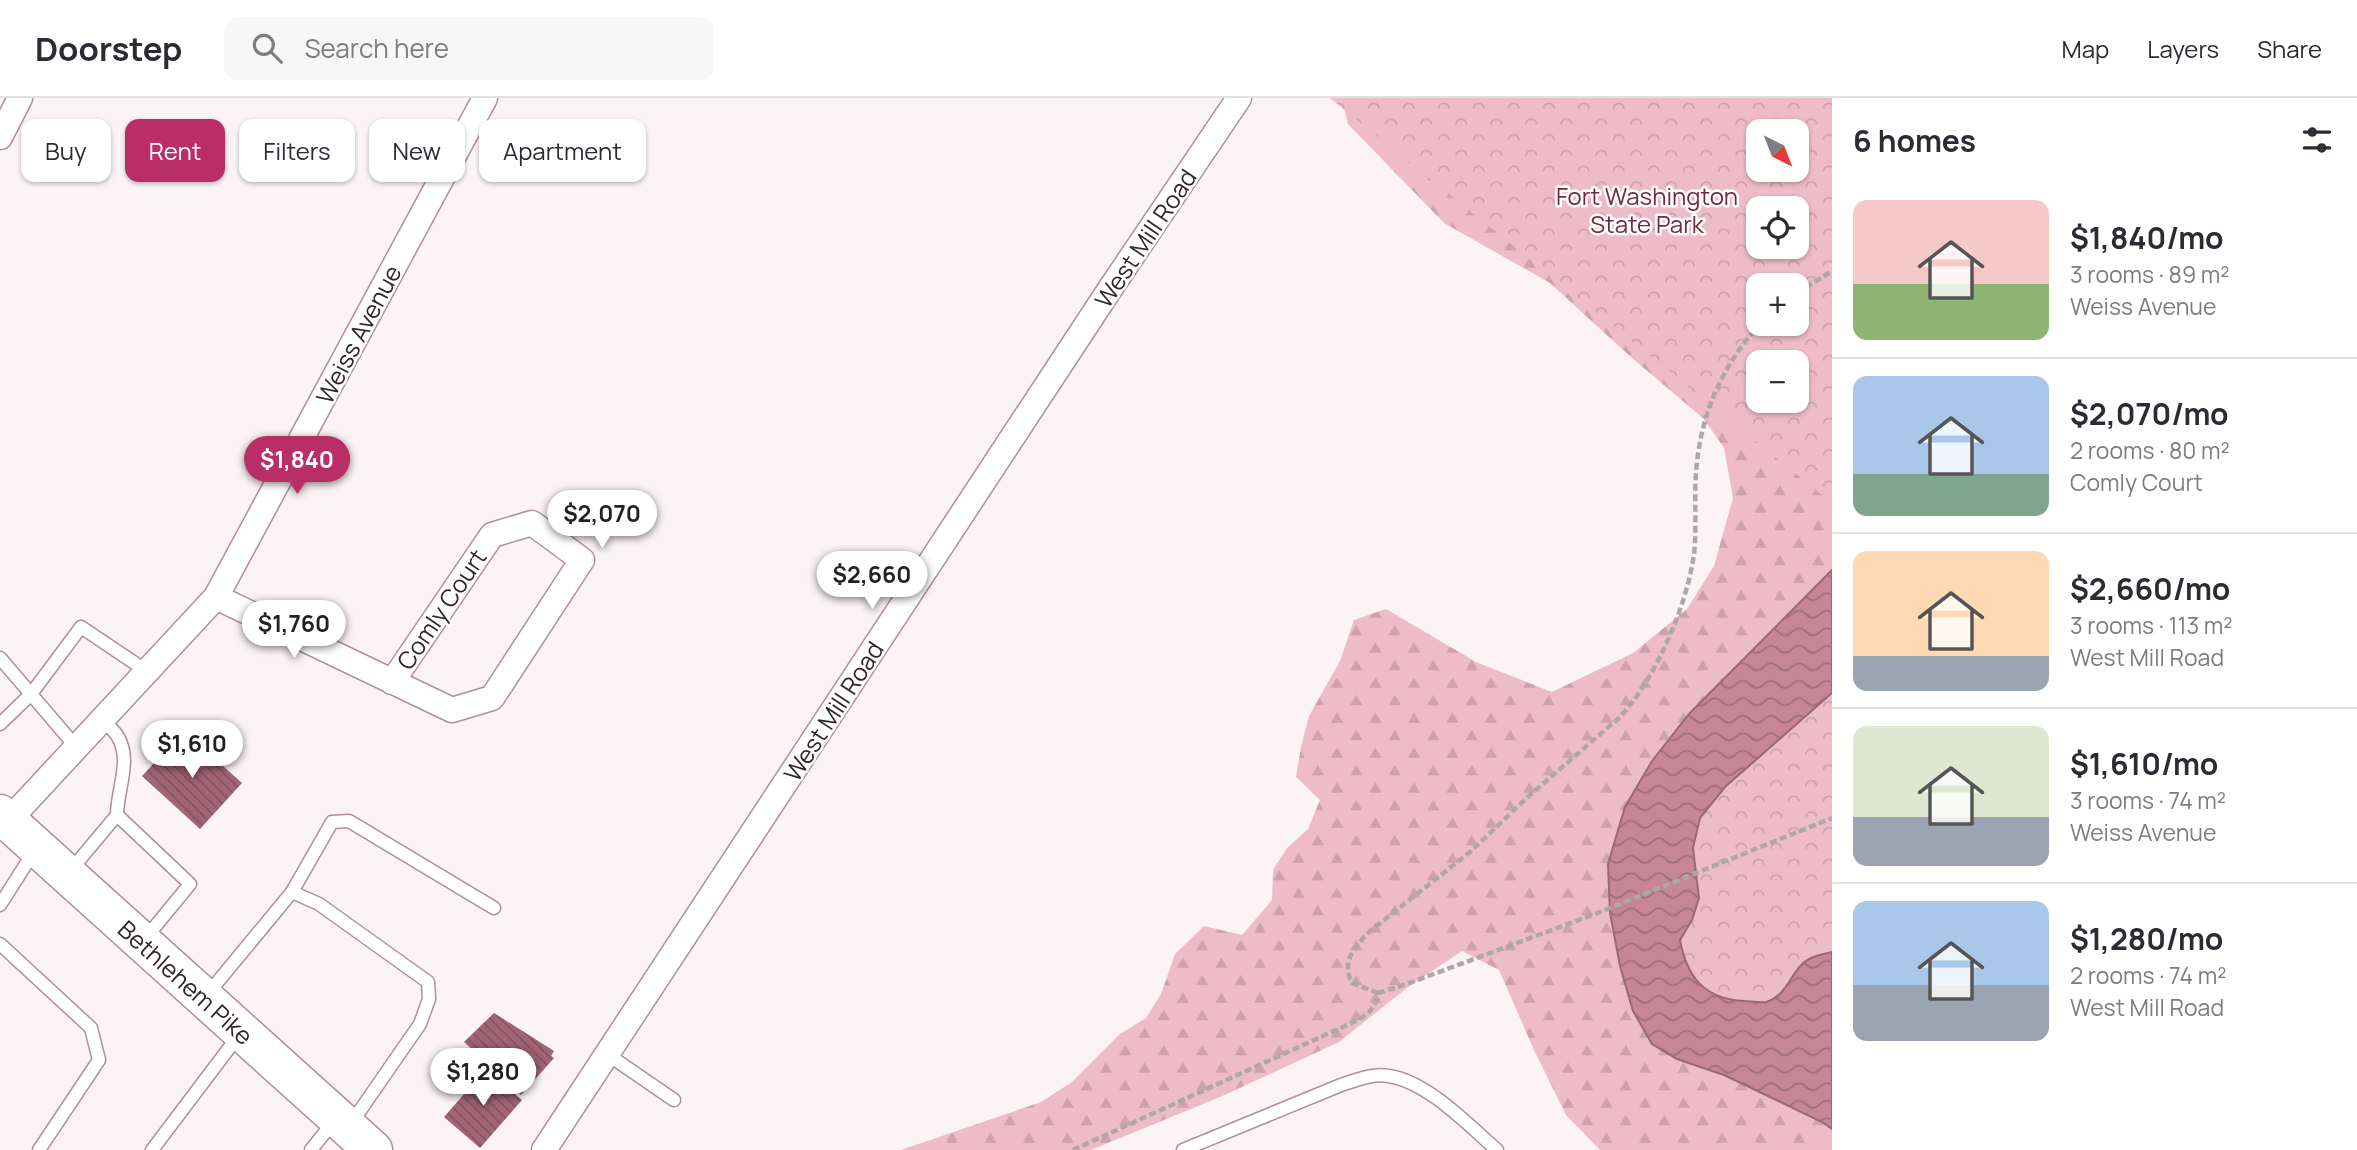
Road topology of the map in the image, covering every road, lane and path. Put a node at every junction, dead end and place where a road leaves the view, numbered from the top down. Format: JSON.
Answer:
{"nodes":[{"id":1,"x":20,"y":98,"type":"edge"},
{"id":2,"x":485,"y":98,"type":"edge"},
{"id":3,"x":1239,"y":98,"type":"edge"},
{"id":4,"x":0,"y":137,"type":"edge"},
{"id":5,"x":1832,"y":271,"type":"edge"},
{"id":6,"x":1809,"y":285,"type":"edge"},
{"id":7,"x":1751,"y":336,"type":"edge"},
{"id":8,"x":216,"y":597,"type":"junction"},
{"id":9,"x":0,"y":659,"type":"edge"},
{"id":10,"x":148,"y":672,"type":"junction"},
{"id":11,"x":392,"y":682,"type":"junction"},
{"id":12,"x":30,"y":694,"type":"junction"},
{"id":13,"x":103,"y":720,"type":"junction"},
{"id":14,"x":0,"y":724,"type":"edge"},
{"id":15,"x":77,"y":748,"type":"junction"},
{"id":16,"x":117,"y":815,"type":"junction"},
{"id":17,"x":4,"y":818,"type":"edge"},
{"id":18,"x":1832,"y":818,"type":"edge"},
{"id":19,"x":37,"y":847,"type":"junction"},
{"id":20,"x":67,"y":874,"type":"junction"},
{"id":21,"x":292,"y":892,"type":"junction"},
{"id":22,"x":0,"y":905,"type":"edge"},
{"id":23,"x":494,"y":908,"type":"dead end"},
{"id":24,"x":142,"y":942,"type":"junction"},
{"id":25,"x":0,"y":944,"type":"edge"},
{"id":26,"x":1378,"y":993,"type":"junction"},
{"id":27,"x":204,"y":998,"type":"junction"},
{"id":28,"x":242,"y":1032,"type":"junction"},
{"id":29,"x":607,"y":1054,"type":"junction"},
{"id":30,"x":674,"y":1100,"type":"dead end"},
{"id":31,"x":353,"y":1132,"type":"edge"},
{"id":32,"x":40,"y":1150,"type":"edge"},
{"id":33,"x":152,"y":1150,"type":"edge"},
{"id":34,"x":311,"y":1150,"type":"edge"},
{"id":35,"x":544,"y":1150,"type":"edge"},
{"id":36,"x":1073,"y":1150,"type":"edge"},
{"id":37,"x":1183,"y":1150,"type":"edge"},
{"id":38,"x":1497,"y":1150,"type":"edge"}],
"edges":[{"from":1,"to":4,"type":"street"},
{"from":2,"to":8,"type":"street","name":"Weiss Avenue"},
{"from":3,"to":29,"type":"street","name":"West Mill Road"},
{"from":5,"to":6,"type":"path"},
{"from":7,"to":26,"type":"path"},
{"from":8,"to":10,"type":"street","name":"Weiss Avenue"},
{"from":8,"to":11,"type":"street","name":"Comly Court"},
{"from":9,"to":12,"type":"lane"},
{"from":10,"to":12,"type":"lane"},
{"from":10,"to":13,"type":"street","name":"Weiss Avenue"},
{"from":11,"to":11,"type":"street","name":"Comly Court"},
{"from":12,"to":14,"type":"lane"},
{"from":12,"to":15,"type":"lane"},
{"from":13,"to":15,"type":"street","name":"Weiss Avenue"},
{"from":13,"to":16,"type":"lane"},
{"from":15,"to":17,"type":"street","name":"Weiss Avenue"},
{"from":16,"to":20,"type":"lane"},
{"from":16,"to":24,"type":"lane"},
{"from":17,"to":19,"type":"main road","name":"Bethlehem Pike"},
{"from":18,"to":26,"type":"path"},
{"from":19,"to":20,"type":"main road","name":"Bethlehem Pike"},
{"from":19,"to":22,"type":"lane"},
{"from":20,"to":24,"type":"main road","name":"Bethlehem Pike"},
{"from":21,"to":23,"type":"lane"},
{"from":21,"to":27,"type":"lane"},
{"from":21,"to":31,"type":"lane"},
{"from":24,"to":27,"type":"main road","name":"Bethlehem Pike"},
{"from":25,"to":32,"type":"lane"},
{"from":26,"to":36,"type":"path"},
{"from":27,"to":28,"type":"main road","name":"Bethlehem Pike"},
{"from":28,"to":31,"type":"main road","name":"Bethlehem Pike"},
{"from":28,"to":33,"type":"lane"},
{"from":29,"to":30,"type":"lane"},
{"from":29,"to":35,"type":"street","name":"West Mill Road"},
{"from":31,"to":34,"type":"lane"},
{"from":37,"to":38,"type":"lane"}]}
